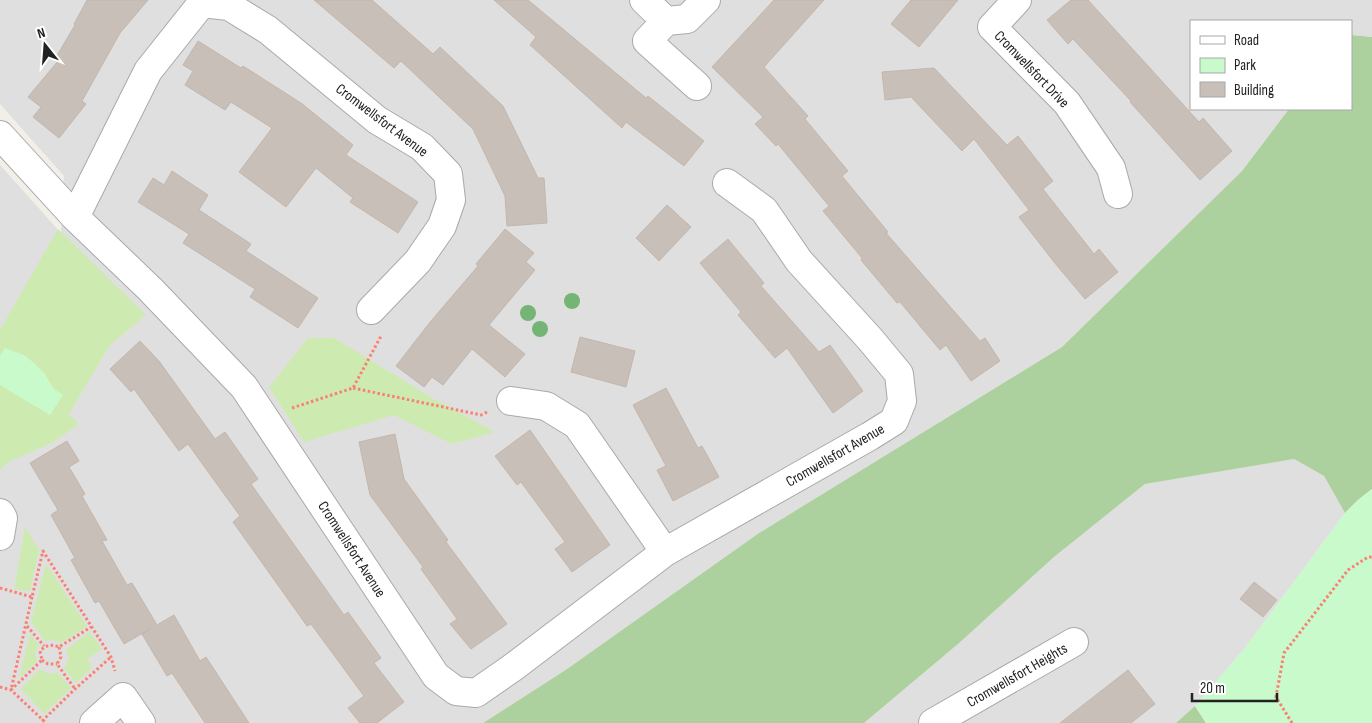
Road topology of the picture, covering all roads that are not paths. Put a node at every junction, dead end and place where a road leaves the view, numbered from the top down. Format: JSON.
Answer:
{"nodes":[{"id":1,"x":644,"y":0,"type":"edge"},
{"id":2,"x":706,"y":0,"type":"edge"},
{"id":3,"x":1017,"y":0,"type":"edge"},
{"id":4,"x":201,"y":1,"type":"edge"},
{"id":5,"x":666,"y":21,"type":"junction"},
{"id":6,"x":697,"y":86,"type":"dead end"},
{"id":7,"x":0,"y":135,"type":"edge"},
{"id":8,"x":727,"y":183,"type":"dead end"},
{"id":9,"x":1118,"y":194,"type":"dead end"},
{"id":10,"x":75,"y":218,"type":"junction"},
{"id":11,"x":371,"y":310,"type":"road end"},
{"id":12,"x":511,"y":401,"type":"road end"},
{"id":13,"x":0,"y":512,"type":"edge"},
{"id":14,"x":0,"y":536,"type":"edge"},
{"id":15,"x":665,"y":552,"type":"junction"},
{"id":16,"x":1074,"y":642,"type":"dead end"},
{"id":17,"x":94,"y":723,"type":"edge"},
{"id":18,"x":141,"y":723,"type":"edge"},
{"id":19,"x":933,"y":723,"type":"edge"}],
"edges":[{"from":1,"to":5,"type":"street"},
{"from":2,"to":5,"type":"street"},
{"from":3,"to":9,"type":"street","name":"Cromwellsfort Drive"},
{"from":4,"to":10,"type":"street","name":"Cromwellsfort Avenue"},
{"from":4,"to":11,"type":"street","name":"Cromwellsfort Avenue"},
{"from":5,"to":6,"type":"street"},
{"from":7,"to":10,"type":"street","name":"Cromwellsfort Avenue"},
{"from":8,"to":15,"type":"street","name":"Cromwellsfort Avenue"},
{"from":10,"to":15,"type":"street","name":"Cromwellsfort Avenue"},
{"from":12,"to":15,"type":"street"},
{"from":13,"to":14,"type":"street"},
{"from":16,"to":19,"type":"street","name":"Cromwellsfort Heights"},
{"from":17,"to":18,"type":"street"}]}
